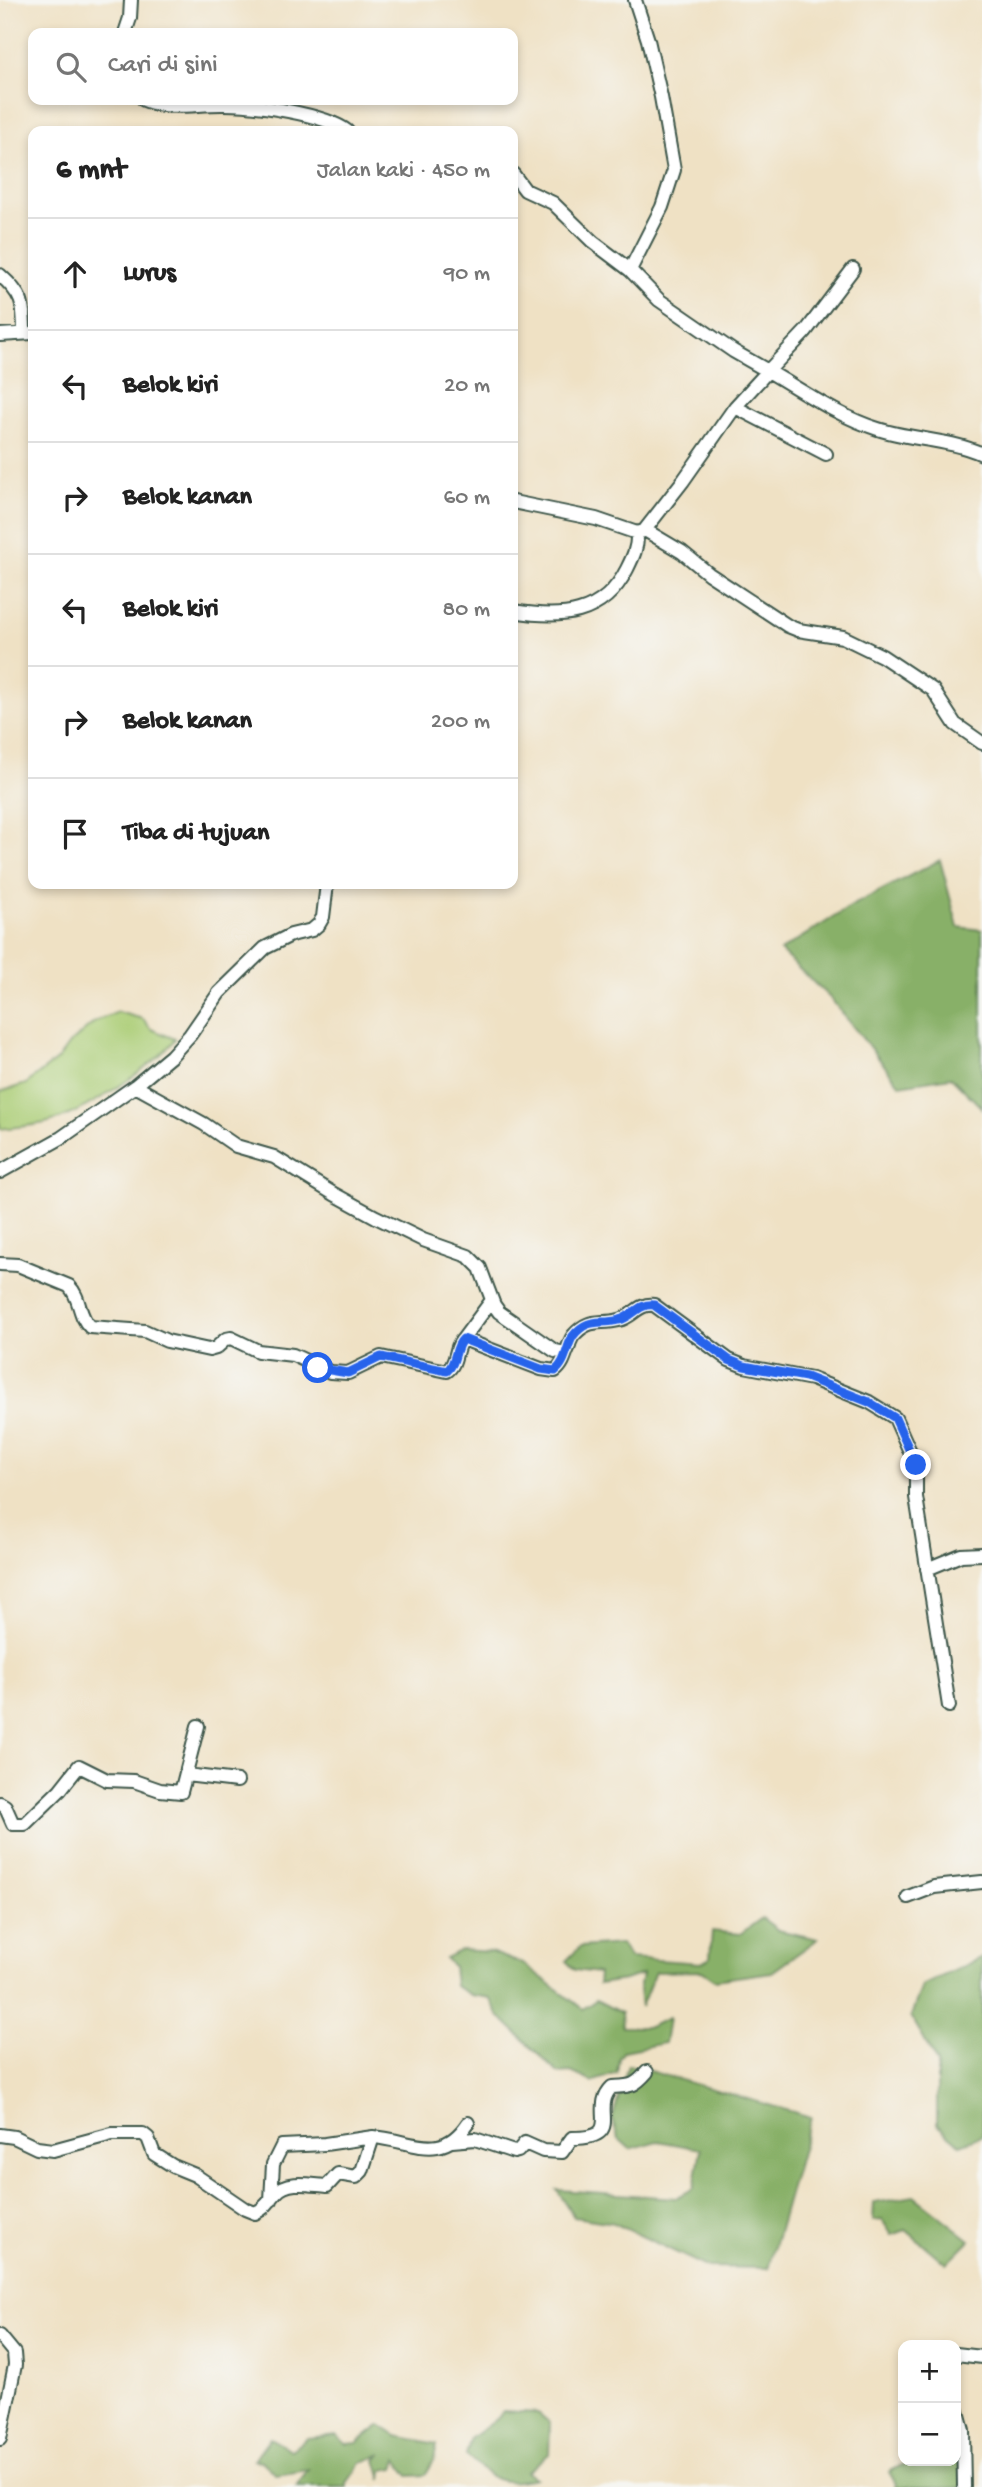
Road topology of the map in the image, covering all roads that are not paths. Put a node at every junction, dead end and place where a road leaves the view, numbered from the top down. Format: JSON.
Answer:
{"nodes":[{"id":1,"x":131,"y":0,"type":"edge"},
{"id":2,"x":635,"y":0,"type":"edge"},
{"id":3,"x":127,"y":28,"type":"edge"},
{"id":4,"x":155,"y":105,"type":"edge"},
{"id":5,"x":180,"y":105,"type":"edge"},
{"id":6,"x":252,"y":105,"type":"edge"},
{"id":7,"x":337,"y":126,"type":"edge"},
{"id":8,"x":518,"y":181,"type":"edge"},
{"id":9,"x":853,"y":269,"type":"dead end"},
{"id":10,"x":630,"y":270,"type":"junction"},
{"id":11,"x":0,"y":275,"type":"edge"},
{"id":12,"x":28,"y":328,"type":"edge"},
{"id":13,"x":28,"y":333,"type":"edge"},
{"id":14,"x":0,"y":335,"type":"edge"},
{"id":15,"x":768,"y":371,"type":"junction"},
{"id":16,"x":735,"y":407,"type":"junction"},
{"id":17,"x":826,"y":454,"type":"dead end"},
{"id":18,"x":982,"y":454,"type":"edge"},
{"id":19,"x":518,"y":503,"type":"edge"},
{"id":20,"x":641,"y":531,"type":"junction"},
{"id":21,"x":518,"y":612,"type":"edge"},
{"id":22,"x":982,"y":743,"type":"edge"},
{"id":23,"x":326,"y":889,"type":"edge"},
{"id":24,"x":135,"y":1086,"type":"junction"},
{"id":25,"x":0,"y":1172,"type":"edge"},
{"id":26,"x":0,"y":1264,"type":"edge"},
{"id":27,"x":492,"y":1300,"type":"junction"},
{"id":28,"x":573,"y":1337,"type":"junction"},
{"id":29,"x":463,"y":1339,"type":"junction"},
{"id":30,"x":982,"y":1553,"type":"edge"},
{"id":31,"x":927,"y":1569,"type":"junction"},
{"id":32,"x":949,"y":1706,"type":"dead end"},
{"id":33,"x":198,"y":1726,"type":"dead end"},
{"id":34,"x":186,"y":1775,"type":"junction"},
{"id":35,"x":237,"y":1781,"type":"dead end"},
{"id":36,"x":0,"y":1803,"type":"edge"},
{"id":37,"x":982,"y":1882,"type":"edge"},
{"id":38,"x":908,"y":1897,"type":"dead end"},
{"id":39,"x":647,"y":2072,"type":"dead end"},
{"id":40,"x":468,"y":2123,"type":"dead end"},
{"id":41,"x":0,"y":2136,"type":"edge"},
{"id":42,"x":373,"y":2137,"type":"junction"},
{"id":43,"x":452,"y":2141,"type":"junction"},
{"id":44,"x":271,"y":2200,"type":"junction"},
{"id":45,"x":0,"y":2336,"type":"edge"},
{"id":46,"x":961,"y":2355,"type":"edge"},
{"id":47,"x":982,"y":2357,"type":"edge"},
{"id":48,"x":961,"y":2423,"type":"edge"},
{"id":49,"x":0,"y":2439,"type":"edge"},
{"id":50,"x":964,"y":2487,"type":"edge"}],
"edges":[{"from":1,"to":3,"type":"street"},
{"from":2,"to":10,"type":"street"},
{"from":4,"to":5,"type":"street"},
{"from":6,"to":7,"type":"street"},
{"from":8,"to":10,"type":"street"},
{"from":9,"to":15,"type":"street"},
{"from":10,"to":15,"type":"street"},
{"from":11,"to":12,"type":"street"},
{"from":13,"to":14,"type":"street"},
{"from":15,"to":16,"type":"street"},
{"from":15,"to":18,"type":"street"},
{"from":16,"to":17,"type":"street"},
{"from":16,"to":20,"type":"street"},
{"from":19,"to":20,"type":"street"},
{"from":20,"to":21,"type":"street"},
{"from":20,"to":22,"type":"street"},
{"from":23,"to":24,"type":"street"},
{"from":24,"to":25,"type":"street"},
{"from":24,"to":27,"type":"street"},
{"from":26,"to":29,"type":"street"},
{"from":27,"to":28,"type":"street"},
{"from":27,"to":29,"type":"street"},
{"from":28,"to":29,"type":"street"},
{"from":28,"to":31,"type":"street"},
{"from":30,"to":31,"type":"street"},
{"from":31,"to":32,"type":"street"},
{"from":33,"to":34,"type":"street"},
{"from":34,"to":35,"type":"street"},
{"from":34,"to":36,"type":"street"},
{"from":37,"to":38,"type":"street"},
{"from":39,"to":43,"type":"street"},
{"from":40,"to":43,"type":"street"},
{"from":41,"to":44,"type":"street"},
{"from":42,"to":43,"type":"street"},
{"from":42,"to":44,"type":"street"},
{"from":42,"to":44,"type":"street"},
{"from":45,"to":49,"type":"street"},
{"from":46,"to":47,"type":"street"},
{"from":48,"to":50,"type":"street"}]}
